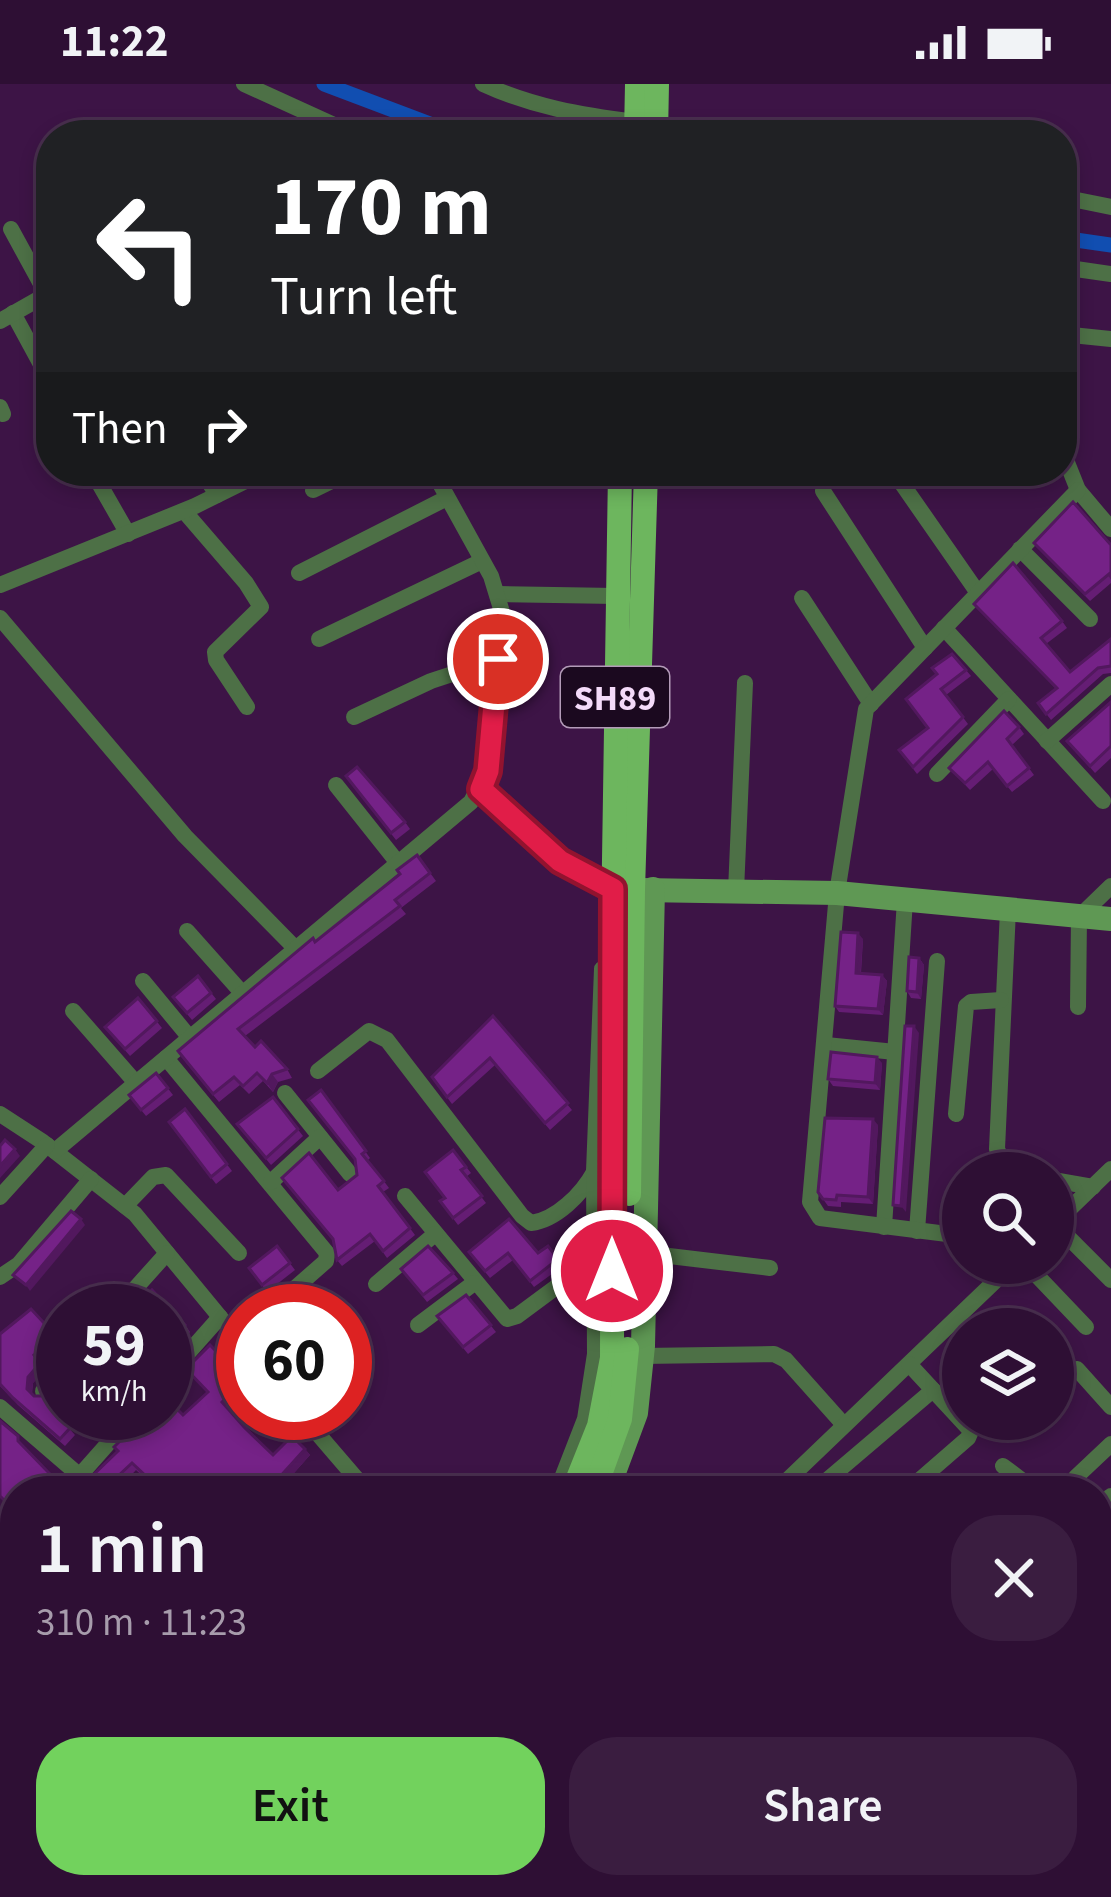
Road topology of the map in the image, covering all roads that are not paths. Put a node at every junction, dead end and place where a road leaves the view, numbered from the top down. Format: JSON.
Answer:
{"nodes":[{"id":1,"x":244,"y":84,"type":"edge"},
{"id":2,"x":483,"y":84,"type":"edge"},
{"id":3,"x":637,"y":84,"type":"edge"},
{"id":4,"x":657,"y":84,"type":"edge"},
{"id":5,"x":323,"y":120,"type":"edge"},
{"id":6,"x":598,"y":120,"type":"edge"},
{"id":7,"x":644,"y":120,"type":"edge"},
{"id":8,"x":648,"y":120,"type":"edge"},
{"id":9,"x":1077,"y":200,"type":"edge"},
{"id":10,"x":1111,"y":207,"type":"edge"},
{"id":11,"x":11,"y":229,"type":"dead end"},
{"id":12,"x":1077,"y":269,"type":"edge"},
{"id":13,"x":36,"y":271,"type":"edge"},
{"id":14,"x":1111,"y":274,"type":"edge"},
{"id":15,"x":36,"y":300,"type":"edge"},
{"id":16,"x":6,"y":317,"type":"edge"},
{"id":17,"x":1077,"y":336,"type":"edge"},
{"id":18,"x":1111,"y":339,"type":"edge"},
{"id":19,"x":36,"y":361,"type":"edge"},
{"id":20,"x":101,"y":486,"type":"edge"},
{"id":21,"x":211,"y":486,"type":"edge"},
{"id":22,"x":237,"y":486,"type":"edge"},
{"id":23,"x":321,"y":486,"type":"edge"},
{"id":24,"x":441,"y":486,"type":"edge"},
{"id":25,"x":620,"y":486,"type":"edge"},
{"id":26,"x":645,"y":486,"type":"edge"},
{"id":27,"x":904,"y":486,"type":"edge"},
{"id":28,"x":1076,"y":486,"type":"edge"},
{"id":29,"x":313,"y":490,"type":"dead end"},
{"id":30,"x":1078,"y":490,"type":"junction"},
{"id":31,"x":823,"y":491,"type":"dead end"},
{"id":32,"x":217,"y":496,"type":"junction"},
{"id":33,"x":447,"y":498,"type":"junction"},
{"id":34,"x":184,"y":511,"type":"junction"},
{"id":35,"x":1111,"y":529,"type":"edge"},
{"id":36,"x":128,"y":534,"type":"junction"},
{"id":37,"x":1021,"y":549,"type":"junction"},
{"id":38,"x":482,"y":561,"type":"junction"},
{"id":39,"x":298,"y":573,"type":"dead end"},
{"id":40,"x":0,"y":585,"type":"edge"},
{"id":41,"x":979,"y":593,"type":"junction"},
{"id":42,"x":499,"y":594,"type":"junction"},
{"id":43,"x":616,"y":596,"type":"junction"},
{"id":44,"x":802,"y":598,"type":"dead end"},
{"id":45,"x":0,"y":618,"type":"edge"},
{"id":46,"x":1090,"y":619,"type":"dead end"},
{"id":47,"x":944,"y":628,"type":"junction"},
{"id":48,"x":319,"y":639,"type":"dead end"},
{"id":49,"x":925,"y":648,"type":"junction"},
{"id":50,"x":498,"y":659,"type":"junction"},
{"id":51,"x":745,"y":683,"type":"dead end"},
{"id":52,"x":1108,"y":693,"type":"edge"},
{"id":53,"x":1009,"y":699,"type":"junction"},
{"id":54,"x":871,"y":704,"type":"junction"},
{"id":55,"x":248,"y":707,"type":"dead end"},
{"id":56,"x":354,"y":717,"type":"dead end"},
{"id":57,"x":1047,"y":741,"type":"junction"},
{"id":58,"x":938,"y":774,"type":"dead end"},
{"id":59,"x":336,"y":785,"type":"dead end"},
{"id":60,"x":481,"y":789,"type":"junction"},
{"id":61,"x":1103,"y":801,"type":"dead end"},
{"id":62,"x":398,"y":863,"type":"junction"},
{"id":63,"x":1111,"y":886,"type":"edge"},
{"id":64,"x":626,"y":889,"type":"junction"},
{"id":65,"x":736,"y":891,"type":"junction"},
{"id":66,"x":837,"y":893,"type":"junction"},
{"id":67,"x":905,"y":900,"type":"junction"},
{"id":68,"x":1008,"y":910,"type":"junction"},
{"id":69,"x":1079,"y":917,"type":"junction"},
{"id":70,"x":1111,"y":919,"type":"edge"},
{"id":71,"x":622,"y":922,"type":"junction"},
{"id":72,"x":187,"y":931,"type":"dead end"},
{"id":73,"x":296,"y":949,"type":"junction"},
{"id":74,"x":938,"y":961,"type":"dead end"},
{"id":75,"x":142,"y":981,"type":"dead end"},
{"id":76,"x":243,"y":994,"type":"junction"},
{"id":77,"x":1001,"y":1000,"type":"junction"},
{"id":78,"x":1078,"y":1007,"type":"dead end"},
{"id":79,"x":73,"y":1011,"type":"dead end"},
{"id":80,"x":190,"y":1038,"type":"junction"},
{"id":81,"x":826,"y":1046,"type":"junction"},
{"id":82,"x":896,"y":1052,"type":"junction"},
{"id":83,"x":166,"y":1058,"type":"junction"},
{"id":84,"x":318,"y":1071,"type":"dead end"},
{"id":85,"x":136,"y":1083,"type":"junction"},
{"id":86,"x":285,"y":1093,"type":"dead end"},
{"id":87,"x":0,"y":1114,"type":"edge"},
{"id":88,"x":956,"y":1114,"type":"dead end"},
{"id":89,"x":320,"y":1137,"type":"junction"},
{"id":90,"x":51,"y":1148,"type":"junction"},
{"id":91,"x":998,"y":1152,"type":"edge"},
{"id":92,"x":594,"y":1172,"type":"junction"},
{"id":93,"x":350,"y":1174,"type":"edge"},
{"id":94,"x":91,"y":1179,"type":"junction"},
{"id":95,"x":1074,"y":1181,"type":"edge"},
{"id":96,"x":271,"y":1182,"type":"junction"},
{"id":97,"x":1104,"y":1182,"type":"edge"},
{"id":98,"x":405,"y":1196,"type":"dead end"},
{"id":99,"x":0,"y":1197,"type":"edge"},
{"id":100,"x":124,"y":1206,"type":"junction"},
{"id":101,"x":1074,"y":1207,"type":"edge"},
{"id":102,"x":884,"y":1227,"type":"junction"},
{"id":103,"x":917,"y":1231,"type":"junction"},
{"id":104,"x":435,"y":1234,"type":"junction"},
{"id":105,"x":942,"y":1234,"type":"edge"},
{"id":106,"x":1074,"y":1244,"type":"edge"},
{"id":107,"x":167,"y":1253,"type":"junction"},
{"id":108,"x":239,"y":1253,"type":"dead end"},
{"id":109,"x":644,"y":1253,"type":"junction"},
{"id":110,"x":595,"y":1259,"type":"junction"},
{"id":111,"x":770,"y":1268,"type":"dead end"},
{"id":112,"x":0,"y":1277,"type":"edge"},
{"id":113,"x":1111,"y":1280,"type":"edge"},
{"id":114,"x":474,"y":1283,"type":"junction"},
{"id":115,"x":139,"y":1284,"type":"edge"},
{"id":116,"x":300,"y":1284,"type":"edge"},
{"id":117,"x":376,"y":1284,"type":"dead end"},
{"id":118,"x":992,"y":1284,"type":"edge"},
{"id":119,"x":1045,"y":1284,"type":"edge"},
{"id":120,"x":216,"y":1312,"type":"edge"},
{"id":121,"x":216,"y":1322,"type":"edge"},
{"id":122,"x":418,"y":1325,"type":"dead end"},
{"id":123,"x":1086,"y":1327,"type":"dead end"},
{"id":124,"x":192,"y":1349,"type":"edge"},
{"id":125,"x":642,"y":1356,"type":"junction"},
{"id":126,"x":909,"y":1364,"type":"junction"},
{"id":127,"x":1077,"y":1369,"type":"dead end"},
{"id":128,"x":933,"y":1390,"type":"junction"},
{"id":129,"x":0,"y":1407,"type":"edge"},
{"id":130,"x":1111,"y":1407,"type":"edge"},
{"id":131,"x":844,"y":1426,"type":"junction"},
{"id":132,"x":111,"y":1440,"type":"edge"},
{"id":133,"x":323,"y":1440,"type":"edge"},
{"id":134,"x":1111,"y":1444,"type":"edge"},
{"id":135,"x":1003,"y":1466,"type":"dead end"},
{"id":136,"x":80,"y":1476,"type":"joint"},
{"id":137,"x":354,"y":1476,"type":"edge"},
{"id":138,"x":563,"y":1476,"type":"edge"},
{"id":139,"x":579,"y":1476,"type":"edge"},
{"id":140,"x":599,"y":1476,"type":"edge"},
{"id":141,"x":613,"y":1476,"type":"edge"},
{"id":142,"x":792,"y":1476,"type":"edge"},
{"id":143,"x":832,"y":1476,"type":"edge"},
{"id":144,"x":924,"y":1476,"type":"edge"},
{"id":145,"x":1017,"y":1476,"type":"edge"},
{"id":146,"x":1077,"y":1476,"type":"edge"}],
"edges":[{"from":1,"to":5,"type":"street"},
{"from":2,"to":6,"type":"street"},
{"from":3,"to":7,"type":"main road"},
{"from":4,"to":8,"type":"main road"},
{"from":9,"to":10,"type":"street"},
{"from":11,"to":13,"type":"street"},
{"from":12,"to":14,"type":"street"},
{"from":15,"to":16,"type":"street"},
{"from":16,"to":19,"type":"street"},
{"from":17,"to":18,"type":"street"},
{"from":20,"to":36,"type":"street"},
{"from":21,"to":32,"type":"street"},
{"from":22,"to":32,"type":"street"},
{"from":23,"to":29,"type":"street"},
{"from":24,"to":33,"type":"street"},
{"from":25,"to":43,"type":"main road","number":"SH89"},
{"from":26,"to":64,"type":"main road","number":"SH89"},
{"from":27,"to":41,"type":"street"},
{"from":28,"to":30,"type":"street"},
{"from":30,"to":35,"type":"street"},
{"from":30,"to":37,"type":"street"},
{"from":31,"to":49,"type":"street"},
{"from":32,"to":34,"type":"street"},
{"from":33,"to":38,"type":"street"},
{"from":33,"to":39,"type":"street"},
{"from":34,"to":36,"type":"street"},
{"from":34,"to":55,"type":"street"},
{"from":36,"to":40,"type":"street"},
{"from":37,"to":41,"type":"street"},
{"from":37,"to":46,"type":"street"},
{"from":38,"to":42,"type":"street"},
{"from":38,"to":48,"type":"street"},
{"from":41,"to":47,"type":"street"},
{"from":42,"to":43,"type":"street"},
{"from":42,"to":50,"type":"street"},
{"from":43,"to":64,"type":"main road","number":"SH89"},
{"from":44,"to":54,"type":"street"},
{"from":45,"to":73,"type":"street"},
{"from":47,"to":49,"type":"street"},
{"from":47,"to":53,"type":"street"},
{"from":49,"to":54,"type":"street"},
{"from":50,"to":56,"type":"street"},
{"from":50,"to":60,"type":"street"},
{"from":51,"to":65,"type":"street"},
{"from":52,"to":57,"type":"street"},
{"from":53,"to":57,"type":"street"},
{"from":53,"to":58,"type":"street"},
{"from":54,"to":66,"type":"street"},
{"from":57,"to":61,"type":"street"},
{"from":59,"to":62,"type":"street"},
{"from":60,"to":62,"type":"street"},
{"from":60,"to":64,"type":"street"},
{"from":62,"to":73,"type":"street"},
{"from":63,"to":69,"type":"street"},
{"from":64,"to":65,"type":"street"},
{"from":64,"to":71,"type":"main road","number":"SH89"},
{"from":64,"to":92,"type":"street"},
{"from":64,"to":109,"type":"street"},
{"from":65,"to":66,"type":"street"},
{"from":66,"to":67,"type":"street"},
{"from":66,"to":81,"type":"street"},
{"from":67,"to":68,"type":"street"},
{"from":67,"to":82,"type":"street"},
{"from":68,"to":69,"type":"street"},
{"from":68,"to":77,"type":"street"},
{"from":69,"to":70,"type":"street"},
{"from":69,"to":78,"type":"street"},
{"from":71,"to":139,"type":"main road","number":"SH89"},
{"from":71,"to":140,"type":"main road","number":"SH89"},
{"from":72,"to":76,"type":"street"},
{"from":73,"to":76,"type":"street"},
{"from":74,"to":103,"type":"street"},
{"from":75,"to":80,"type":"street"},
{"from":76,"to":80,"type":"street"},
{"from":77,"to":88,"type":"street"},
{"from":77,"to":91,"type":"street"},
{"from":79,"to":85,"type":"street"},
{"from":80,"to":83,"type":"street"},
{"from":81,"to":82,"type":"street"},
{"from":81,"to":102,"type":"street"},
{"from":82,"to":102,"type":"street"},
{"from":83,"to":85,"type":"street"},
{"from":83,"to":96,"type":"street"},
{"from":84,"to":92,"type":"street"},
{"from":85,"to":90,"type":"street"},
{"from":86,"to":89,"type":"street"},
{"from":87,"to":90,"type":"street"},
{"from":89,"to":93,"type":"street"},
{"from":89,"to":96,"type":"street"},
{"from":90,"to":94,"type":"street"},
{"from":90,"to":99,"type":"street"},
{"from":92,"to":110,"type":"street"},
{"from":94,"to":100,"type":"street"},
{"from":94,"to":112,"type":"street"},
{"from":95,"to":97,"type":"street"},
{"from":96,"to":116,"type":"street"},
{"from":97,"to":101,"type":"street"},
{"from":98,"to":104,"type":"street"},
{"from":100,"to":107,"type":"street"},
{"from":100,"to":108,"type":"street"},
{"from":102,"to":103,"type":"street"},
{"from":103,"to":105,"type":"street"},
{"from":104,"to":114,"type":"street"},
{"from":104,"to":117,"type":"street"},
{"from":106,"to":113,"type":"street"},
{"from":107,"to":115,"type":"street"},
{"from":107,"to":120,"type":"street"},
{"from":109,"to":111,"type":"street"},
{"from":109,"to":125,"type":"street"},
{"from":110,"to":114,"type":"street"},
{"from":110,"to":138,"type":"street"},
{"from":114,"to":122,"type":"street"},
{"from":118,"to":126,"type":"street"},
{"from":119,"to":123,"type":"street"},
{"from":121,"to":124,"type":"street"},
{"from":125,"to":131,"type":"street"},
{"from":125,"to":141,"type":"street"},
{"from":126,"to":128,"type":"street"},
{"from":126,"to":131,"type":"street"},
{"from":127,"to":130,"type":"street"},
{"from":128,"to":143,"type":"street"},
{"from":128,"to":144,"type":"street"},
{"from":129,"to":136,"type":"street"},
{"from":131,"to":142,"type":"street"},
{"from":132,"to":136,"type":"street"},
{"from":133,"to":137,"type":"street"},
{"from":134,"to":146,"type":"street"},
{"from":135,"to":145,"type":"street"}]}
